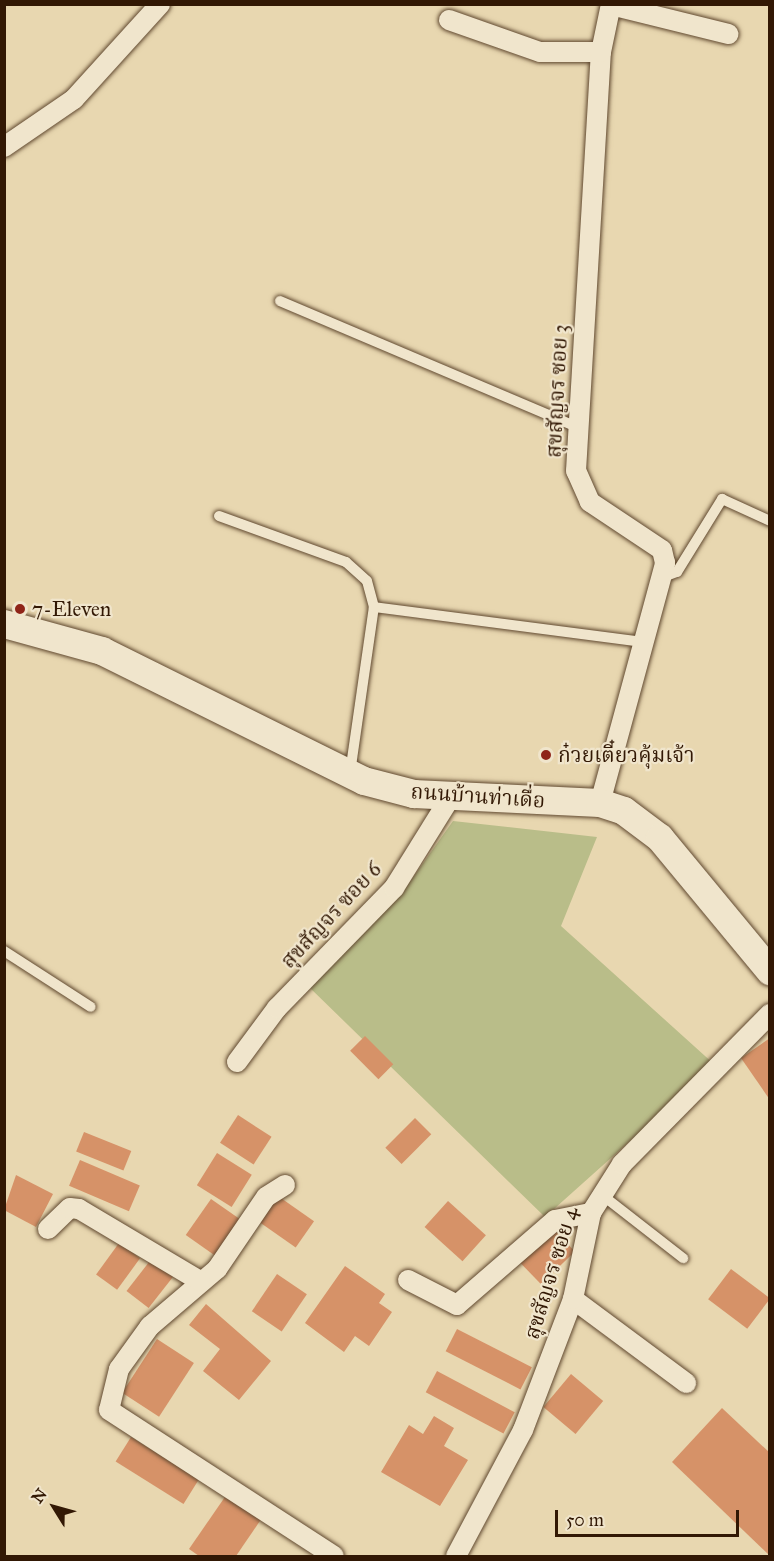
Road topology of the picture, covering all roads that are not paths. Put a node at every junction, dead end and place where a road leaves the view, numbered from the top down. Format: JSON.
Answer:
{"nodes":[{"id":1,"x":160,"y":4,"type":"edge"},
{"id":2,"x":611,"y":5,"type":"edge"},
{"id":3,"x":449,"y":20,"type":"dead end"},
{"id":4,"x":728,"y":34,"type":"dead end"},
{"id":5,"x":601,"y":52,"type":"junction"},
{"id":6,"x":94,"y":74,"type":"junction"},
{"id":7,"x":4,"y":131,"type":"edge"},
{"id":8,"x":4,"y":147,"type":"edge"},
{"id":9,"x":280,"y":301,"type":"dead end"},
{"id":10,"x":579,"y":428,"type":"junction"},
{"id":11,"x":219,"y":516,"type":"dead end"},
{"id":12,"x":770,"y":521,"type":"edge"},
{"id":13,"x":663,"y":577,"type":"junction"},
{"id":14,"x":374,"y":607,"type":"junction"},
{"id":15,"x":4,"y":624,"type":"edge"},
{"id":16,"x":644,"y":642,"type":"junction"},
{"id":17,"x":350,"y":774,"type":"junction"},
{"id":18,"x":452,"y":795,"type":"junction"},
{"id":19,"x":600,"y":803,"type":"junction"},
{"id":20,"x":4,"y":951,"type":"edge"},
{"id":21,"x":769,"y":968,"type":"edge"},
{"id":22,"x":91,"y":1006,"type":"dead end"},
{"id":23,"x":770,"y":1014,"type":"edge"},
{"id":24,"x":237,"y":1062,"type":"dead end"},
{"id":25,"x":285,"y":1185,"type":"dead end"},
{"id":26,"x":602,"y":1195,"type":"junction"},
{"id":27,"x":591,"y":1213,"type":"junction"},
{"id":28,"x":48,"y":1229,"type":"dead end"},
{"id":29,"x":683,"y":1258,"type":"dead end"},
{"id":30,"x":408,"y":1280,"type":"dead end"},
{"id":31,"x":200,"y":1281,"type":"junction"},
{"id":32,"x":573,"y":1299,"type":"junction"},
{"id":33,"x":686,"y":1383,"type":"dead end"},
{"id":34,"x":334,"y":1557,"type":"edge"},
{"id":35,"x":456,"y":1557,"type":"edge"}],
"edges":[{"from":1,"to":6,"type":"street"},
{"from":2,"to":4,"type":"street"},
{"from":2,"to":5,"type":"street","name":"สุขสัญจร ซอย 3"},
{"from":3,"to":5,"type":"street"},
{"from":5,"to":10,"type":"street","name":"สุขสัญจร ซอย 3"},
{"from":6,"to":7,"type":"street"},
{"from":6,"to":8,"type":"street"},
{"from":9,"to":10,"type":"lane"},
{"from":10,"to":13,"type":"street","name":"สุขสัญจร ซอย 3"},
{"from":11,"to":14,"type":"lane"},
{"from":12,"to":13,"type":"lane"},
{"from":13,"to":16,"type":"street","name":"สุขสัญจร ซอย 3"},
{"from":14,"to":16,"type":"lane"},
{"from":14,"to":17,"type":"lane"},
{"from":15,"to":17,"type":"street","name":"ถนนบ้านท่าเดื่อ"},
{"from":16,"to":19,"type":"street","name":"สุขสัญจร ซอย 3"},
{"from":17,"to":18,"type":"street","name":"ถนนบ้านท่าเดื่อ"},
{"from":18,"to":19,"type":"street","name":"ถนนบ้านท่าเดื่อ"},
{"from":18,"to":24,"type":"street","name":"สุขสัญจร ซอย 6"},
{"from":19,"to":21,"type":"street","name":"ถนนบ้านท่าเดื่อ"},
{"from":20,"to":22,"type":"lane"},
{"from":23,"to":26,"type":"street","name":"สุขสัญจร ซอย 4"},
{"from":25,"to":31,"type":"street"},
{"from":26,"to":27,"type":"street","name":"สุขสัญจร ซอย 4"},
{"from":26,"to":29,"type":"lane"},
{"from":27,"to":30,"type":"street"},
{"from":27,"to":32,"type":"street","name":"สุขสัญจร ซอย 4"},
{"from":28,"to":31,"type":"street"},
{"from":31,"to":34,"type":"street"},
{"from":32,"to":33,"type":"street"},
{"from":32,"to":35,"type":"street","name":"สุขสัญจร ซอย 4"}]}
